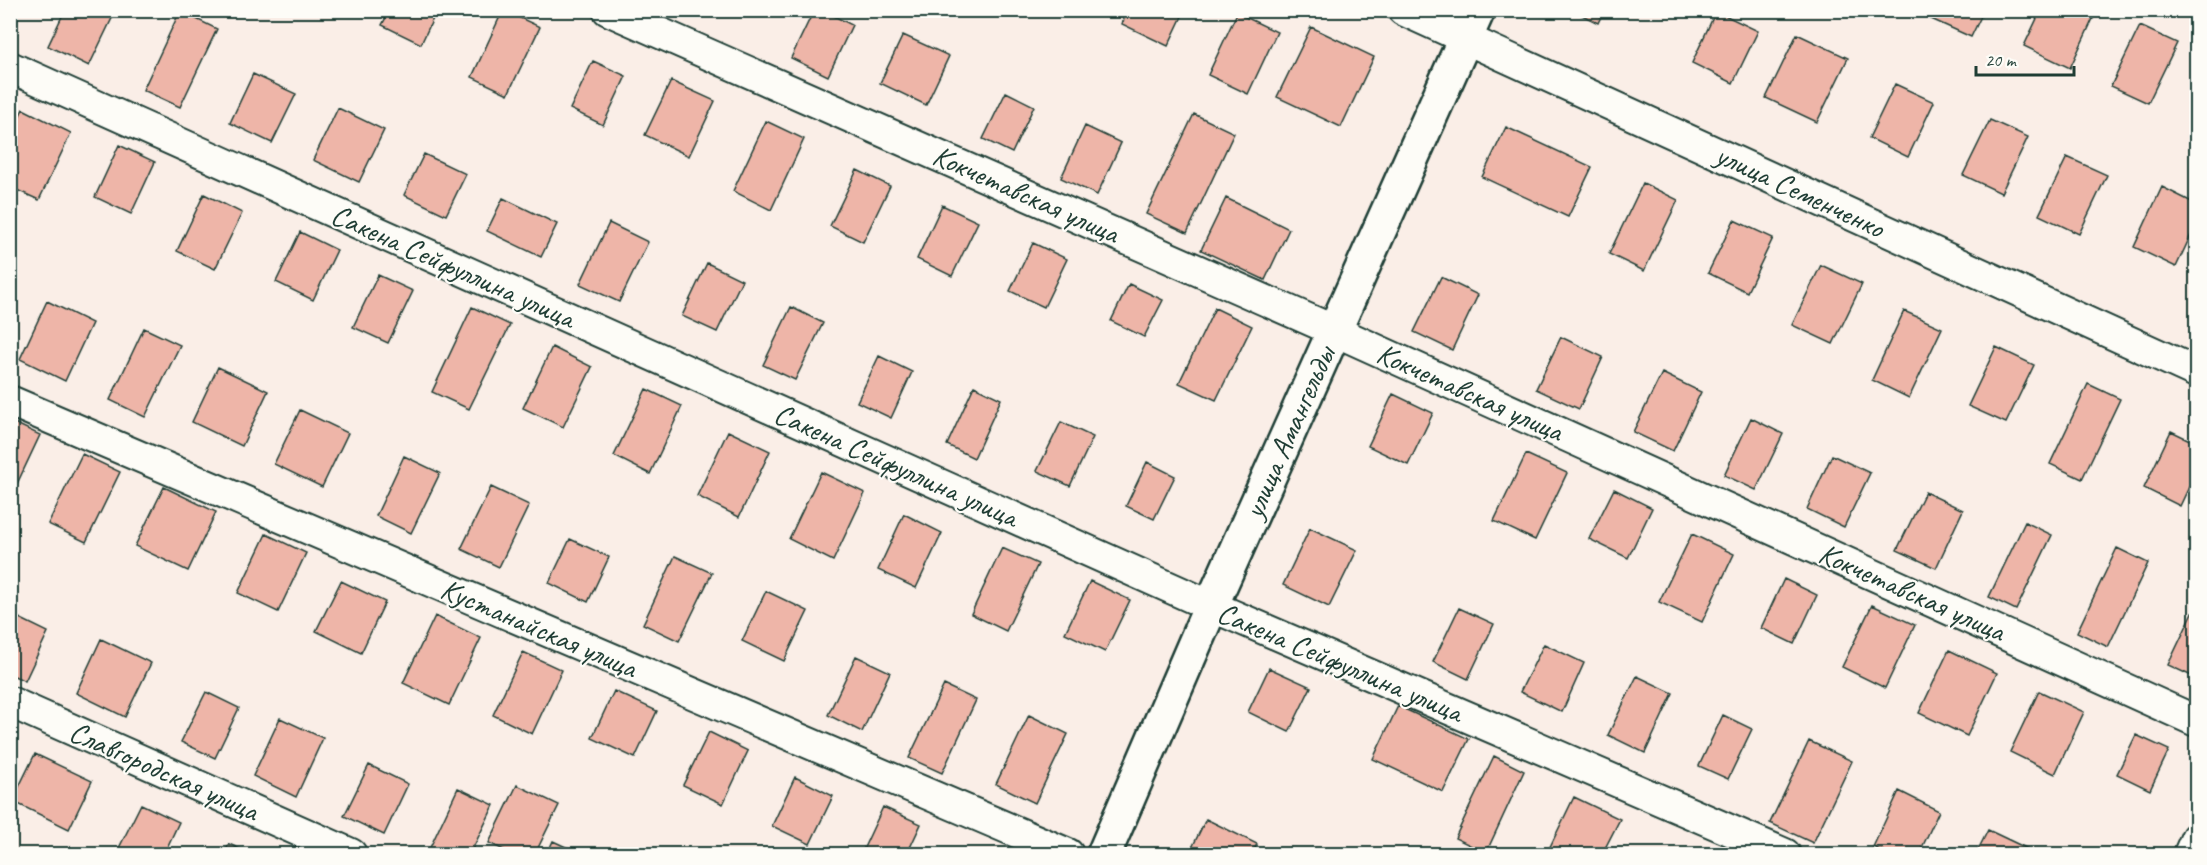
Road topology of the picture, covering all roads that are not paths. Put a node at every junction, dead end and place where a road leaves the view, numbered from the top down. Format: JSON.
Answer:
{"nodes":[{"id":1,"x":608,"y":10,"type":"edge"},
{"id":2,"x":1403,"y":10,"type":"edge"},
{"id":3,"x":1472,"y":25,"type":"edge"},
{"id":4,"x":10,"y":67,"type":"edge"},
{"id":5,"x":1335,"y":331,"type":"junction"},
{"id":6,"x":2196,"y":372,"type":"edge"},
{"id":7,"x":10,"y":401,"type":"edge"},
{"id":8,"x":1211,"y":606,"type":"junction"},
{"id":9,"x":10,"y":702,"type":"edge"},
{"id":10,"x":2196,"y":721,"type":"edge"},
{"id":11,"x":2196,"y":837,"type":"edge"},
{"id":12,"x":351,"y":855,"type":"edge"},
{"id":13,"x":1068,"y":855,"type":"edge"},
{"id":14,"x":1104,"y":855,"type":"edge"},
{"id":15,"x":1785,"y":855,"type":"edge"},
{"id":16,"x":2189,"y":855,"type":"edge"}],
"edges":[{"from":1,"to":5,"type":"street","name":"Кокчетавская улица"},
{"from":2,"to":3,"type":"street","name":"улица Семенченко"},
{"from":3,"to":5,"type":"main road","name":"улица Амангельды"},
{"from":3,"to":6,"type":"street","name":"улица Семенченко"},
{"from":4,"to":8,"type":"street","name":"Сакена Сейфуллина улица"},
{"from":5,"to":8,"type":"main road","name":"улица Амангельды"},
{"from":5,"to":10,"type":"street","name":"Кокчетавская улица"},
{"from":7,"to":13,"type":"street","name":"Кустанайская улица"},
{"from":8,"to":14,"type":"main road","name":"улица Амангельды"},
{"from":8,"to":15,"type":"street","name":"Сакена Сейфуллина улица"},
{"from":9,"to":12,"type":"street","name":"Славгородская улица"},
{"from":11,"to":16,"type":"street"}]}
